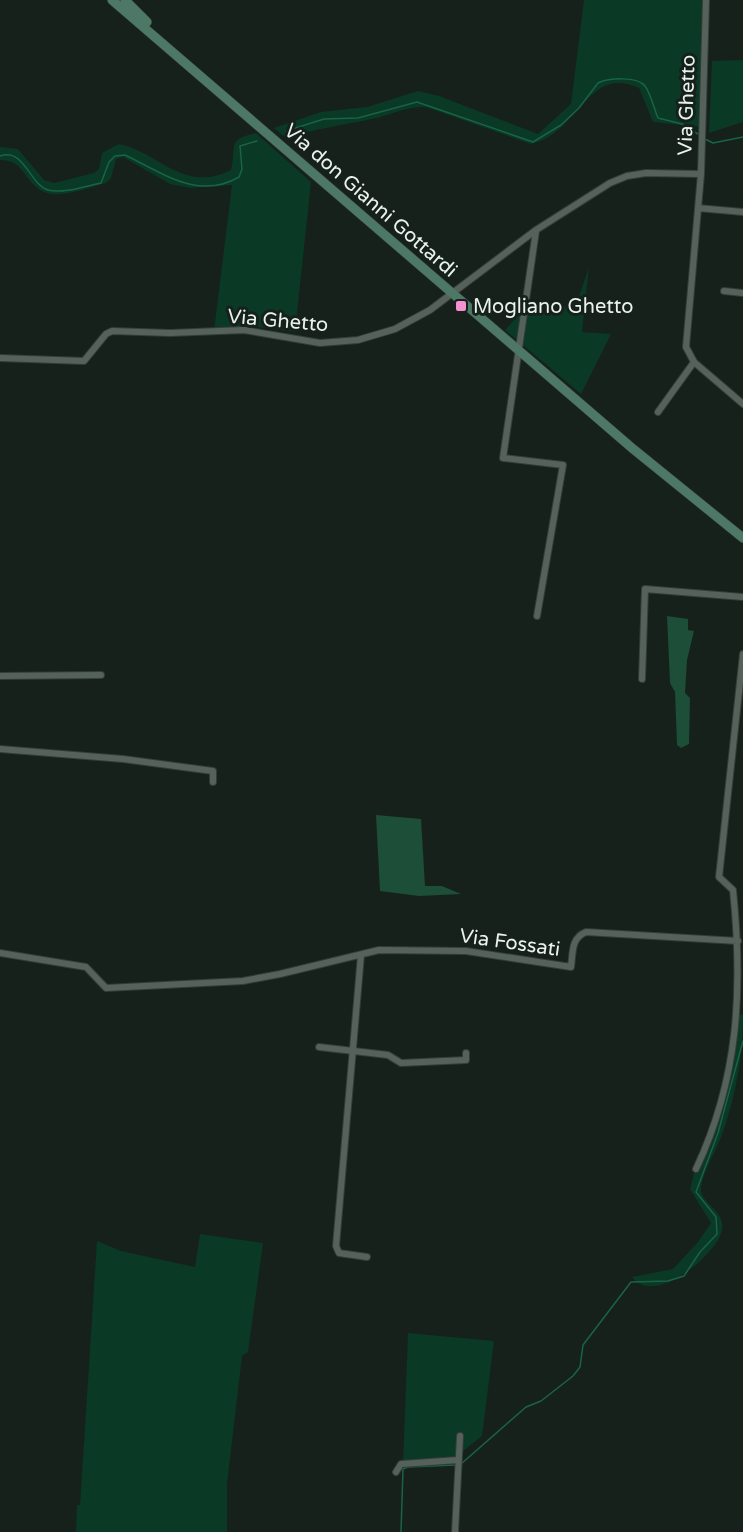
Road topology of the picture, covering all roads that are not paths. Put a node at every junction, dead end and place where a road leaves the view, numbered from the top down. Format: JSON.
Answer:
{"nodes":[{"id":1,"x":112,"y":0,"type":"edge"},
{"id":2,"x":125,"y":0,"type":"edge"},
{"id":3,"x":706,"y":0,"type":"edge"},
{"id":4,"x":198,"y":72,"type":"junction"},
{"id":5,"x":701,"y":174,"type":"junction"},
{"id":6,"x":698,"y":208,"type":"junction"},
{"id":7,"x":743,"y":212,"type":"edge"},
{"id":8,"x":536,"y":230,"type":"junction"},
{"id":9,"x":724,"y":291,"type":"dead end"},
{"id":10,"x":743,"y":293,"type":"edge"},
{"id":11,"x":452,"y":294,"type":"junction"},
{"id":12,"x":518,"y":351,"type":"junction"},
{"id":13,"x":0,"y":358,"type":"edge"},
{"id":14,"x":694,"y":362,"type":"junction"},
{"id":15,"x":743,"y":404,"type":"edge"},
{"id":16,"x":658,"y":412,"type":"dead end"},
{"id":17,"x":743,"y":538,"type":"edge"},
{"id":18,"x":743,"y":597,"type":"edge"},
{"id":19,"x":537,"y":616,"type":"dead end"},
{"id":20,"x":743,"y":654,"type":"edge"},
{"id":21,"x":101,"y":675,"type":"dead end"},
{"id":22,"x":0,"y":676,"type":"edge"},
{"id":23,"x":642,"y":679,"type":"dead end"},
{"id":24,"x":0,"y":749,"type":"edge"},
{"id":25,"x":213,"y":782,"type":"dead end"},
{"id":26,"x":738,"y":940,"type":"junction"},
{"id":27,"x":0,"y":953,"type":"edge"},
{"id":28,"x":361,"y":955,"type":"junction"},
{"id":29,"x":739,"y":1026,"type":"edge"},
{"id":30,"x":319,"y":1047,"type":"dead end"},
{"id":31,"x":353,"y":1049,"type":"junction"},
{"id":32,"x":466,"y":1053,"type":"dead end"},
{"id":33,"x":696,"y":1169,"type":"dead end"},
{"id":34,"x":367,"y":1257,"type":"dead end"},
{"id":35,"x":460,"y":1436,"type":"dead end"},
{"id":36,"x":458,"y":1463,"type":"junction"},
{"id":37,"x":396,"y":1472,"type":"dead end"},
{"id":38,"x":455,"y":1532,"type":"edge"}],
"edges":[{"from":1,"to":4,"type":"main road","name":"Via don Gianni Gottardi"},
{"from":2,"to":4,"type":"main road","name":"Via don Gianni Gottardi"},
{"from":3,"to":5,"type":"street","name":"Via Ghetto"},
{"from":4,"to":11,"type":"main road","name":"Via don Gianni Gottardi"},
{"from":5,"to":6,"type":"street"},
{"from":5,"to":8,"type":"street","name":"Via Ghetto"},
{"from":6,"to":7,"type":"street"},
{"from":6,"to":14,"type":"street"},
{"from":8,"to":11,"type":"street","name":"Via Ghetto"},
{"from":8,"to":12,"type":"street"},
{"from":9,"to":10,"type":"street"},
{"from":11,"to":12,"type":"main road","name":"Via don Gianni Gottardi"},
{"from":11,"to":13,"type":"street","name":"Via Ghetto"},
{"from":12,"to":17,"type":"main road","name":"Via don Gianni Gottardi"},
{"from":12,"to":19,"type":"street"},
{"from":14,"to":15,"type":"street"},
{"from":14,"to":16,"type":"street"},
{"from":18,"to":23,"type":"street"},
{"from":20,"to":26,"type":"street"},
{"from":21,"to":22,"type":"street"},
{"from":24,"to":25,"type":"street"},
{"from":26,"to":28,"type":"street","name":"Via Fossati"},
{"from":26,"to":29,"type":"street"},
{"from":27,"to":28,"type":"street","name":"Via Fossati"},
{"from":28,"to":31,"type":"street"},
{"from":29,"to":33,"type":"street"},
{"from":30,"to":31,"type":"street"},
{"from":31,"to":32,"type":"street"},
{"from":31,"to":34,"type":"street"},
{"from":35,"to":36,"type":"street"},
{"from":36,"to":37,"type":"street"},
{"from":36,"to":38,"type":"street"}]}
